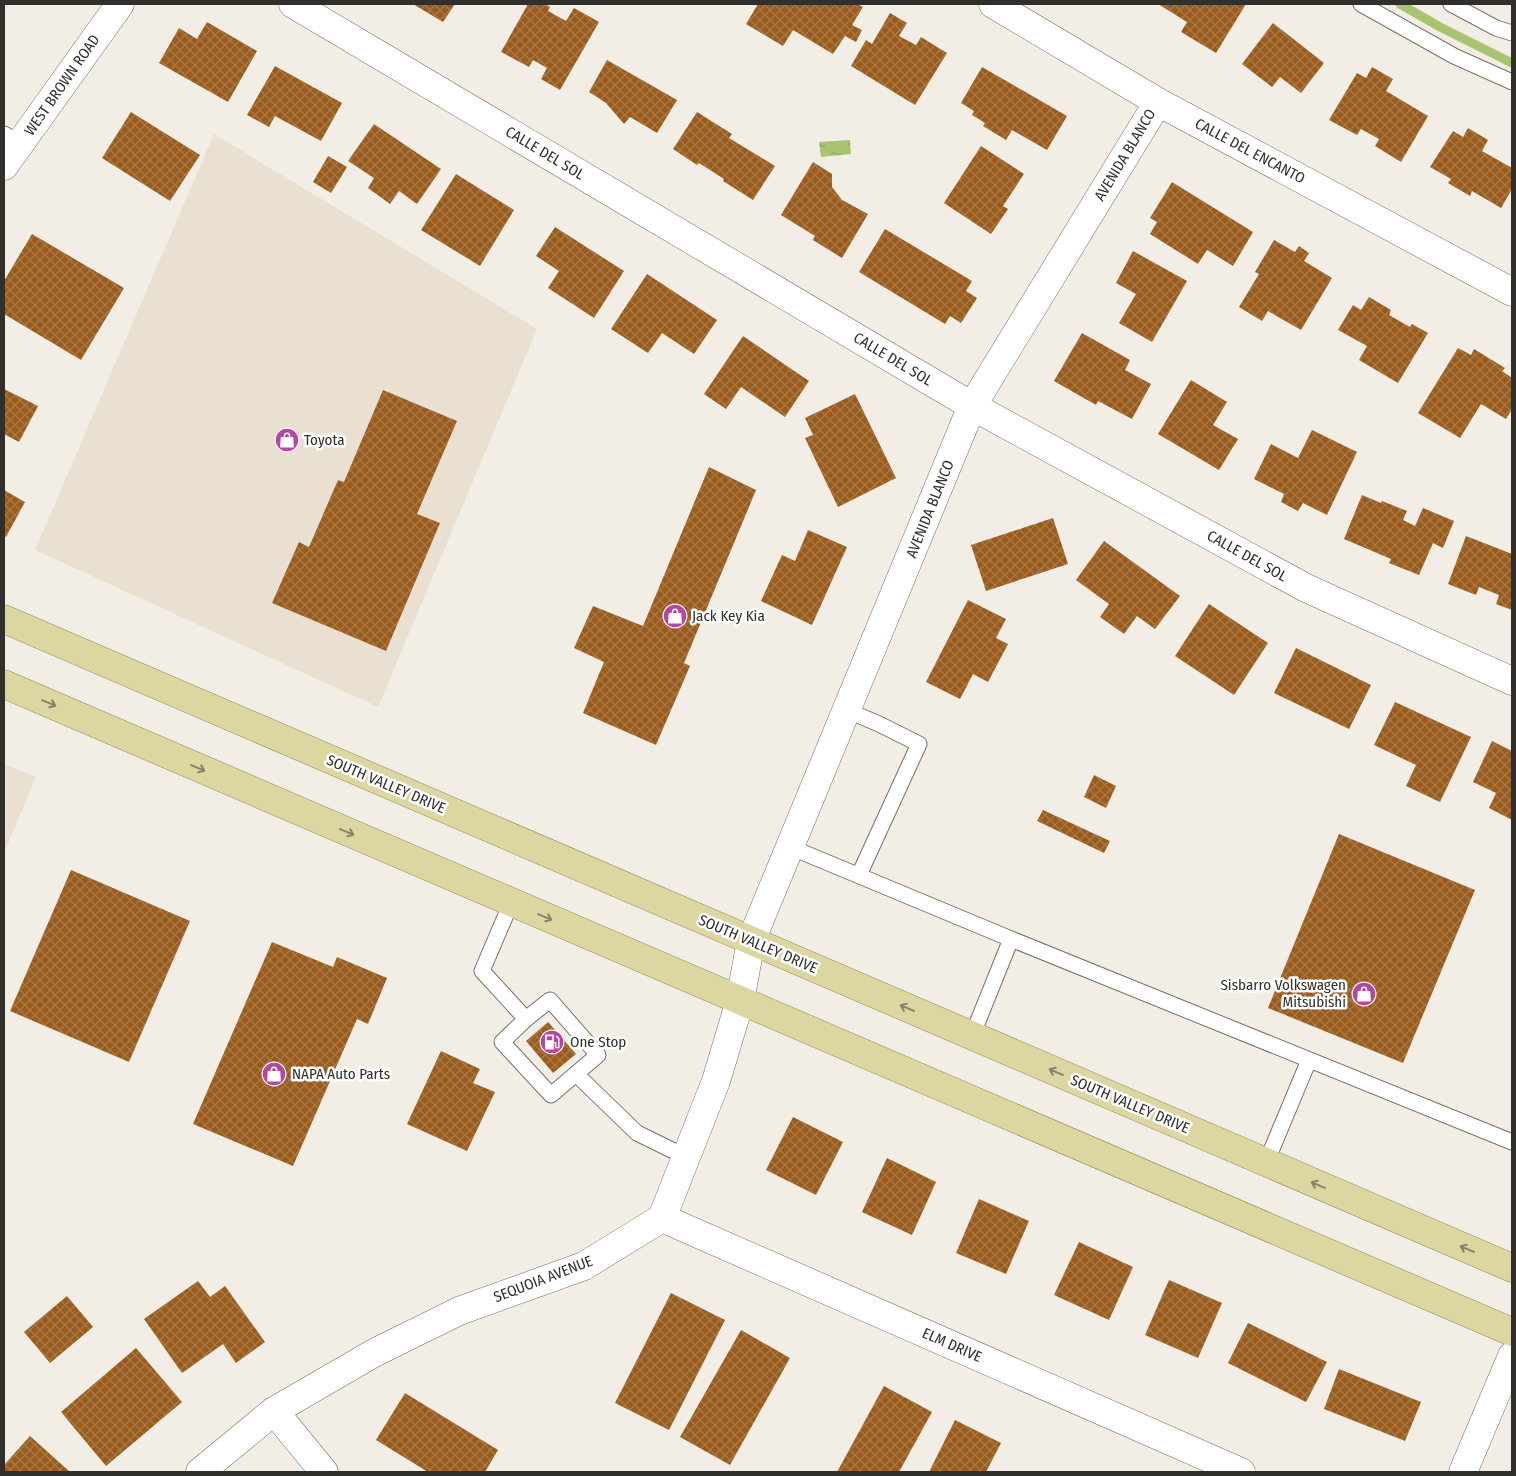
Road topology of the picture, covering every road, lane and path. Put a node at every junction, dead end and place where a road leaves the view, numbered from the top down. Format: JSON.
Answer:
{"nodes":[{"id":1,"x":120,"y":4,"type":"edge"},
{"id":2,"x":293,"y":4,"type":"edge"},
{"id":3,"x":992,"y":4,"type":"edge"},
{"id":4,"x":1361,"y":4,"type":"edge"},
{"id":5,"x":1451,"y":4,"type":"edge"},
{"id":6,"x":1512,"y":33,"type":"edge"},
{"id":7,"x":1512,"y":82,"type":"edge"},
{"id":8,"x":1158,"y":102,"type":"junction"},
{"id":9,"x":12,"y":138,"type":"edge"},
{"id":10,"x":4,"y":166,"type":"edge"},
{"id":11,"x":1512,"y":292,"type":"edge"},
{"id":12,"x":972,"y":406,"type":"junction"},
{"id":13,"x":4,"y":619,"type":"edge"},
{"id":14,"x":1512,"y":680,"type":"edge"},
{"id":15,"x":4,"y":684,"type":"edge"},
{"id":16,"x":846,"y":710,"type":"junction"},
{"id":17,"x":790,"y":847,"type":"junction"},
{"id":18,"x":859,"y":875,"type":"junction"},
{"id":19,"x":512,"y":903,"type":"junction"},
{"id":20,"x":1010,"y":939,"type":"junction"},
{"id":21,"x":751,"y":941,"type":"junction"},
{"id":22,"x":740,"y":1001,"type":"junction"},
{"id":23,"x":526,"y":1019,"type":"junction"},
{"id":24,"x":972,"y":1036,"type":"junction"},
{"id":25,"x":1309,"y":1060,"type":"junction"},
{"id":26,"x":576,"y":1074,"type":"junction"},
{"id":27,"x":1512,"y":1142,"type":"edge"},
{"id":28,"x":686,"y":1157,"type":"junction"},
{"id":29,"x":1266,"y":1162,"type":"junction"},
{"id":30,"x":662,"y":1218,"type":"junction"},
{"id":31,"x":1512,"y":1268,"type":"edge"},
{"id":32,"x":1512,"y":1332,"type":"edge"},
{"id":33,"x":1512,"y":1356,"type":"edge"},
{"id":34,"x":274,"y":1411,"type":"junction"},
{"id":35,"x":200,"y":1472,"type":"edge"},
{"id":36,"x":324,"y":1472,"type":"edge"},
{"id":37,"x":1241,"y":1472,"type":"edge"},
{"id":38,"x":1463,"y":1472,"type":"edge"}],
"edges":[{"from":1,"to":9,"type":"street","name":"WEST BROWN ROAD"},
{"from":2,"to":12,"type":"street","name":"CALLE DEL SOL"},
{"from":3,"to":8,"type":"street","name":"CALLE DEL ENCANTO"},
{"from":4,"to":7,"type":"lane"},
{"from":5,"to":6,"type":"lane"},
{"from":8,"to":11,"type":"street","name":"CALLE DEL ENCANTO"},
{"from":8,"to":12,"type":"street","name":"AVENIDA BLANCO"},
{"from":9,"to":10,"type":"street","name":"WEST BROWN ROAD"},
{"from":12,"to":14,"type":"street","name":"CALLE DEL SOL"},
{"from":12,"to":16,"type":"street","name":"AVENIDA BLANCO"},
{"from":13,"to":21,"type":"main road","name":"SOUTH VALLEY DRIVE"},
{"from":15,"to":19,"type":"main road","one_way":true},
{"from":16,"to":17,"type":"street","name":"AVENIDA BLANCO"},
{"from":16,"to":18,"type":"lane"},
{"from":17,"to":18,"type":"lane"},
{"from":17,"to":21,"type":"street","name":"AVENIDA BLANCO"},
{"from":18,"to":20,"type":"lane"},
{"from":19,"to":22,"type":"main road","one_way":true},
{"from":19,"to":23,"type":"lane"},
{"from":20,"to":24,"type":"lane"},
{"from":20,"to":25,"type":"lane"},
{"from":21,"to":22,"type":"street"},
{"from":24,"to":21,"type":"main road","name":"SOUTH VALLEY DRIVE","one_way":true},
{"from":22,"to":28,"type":"street"},
{"from":22,"to":32,"type":"main road"},
{"from":23,"to":26,"type":"lane"},
{"from":23,"to":26,"type":"lane"},
{"from":29,"to":24,"type":"main road","name":"SOUTH VALLEY DRIVE","one_way":true},
{"from":25,"to":27,"type":"lane"},
{"from":25,"to":29,"type":"lane"},
{"from":26,"to":28,"type":"lane"},
{"from":28,"to":30,"type":"street"},
{"from":31,"to":29,"type":"main road","name":"SOUTH VALLEY DRIVE","one_way":true},
{"from":30,"to":34,"type":"street","name":"SEQUOIA AVENUE"},
{"from":30,"to":37,"type":"street","name":"ELM DRIVE"},
{"from":33,"to":38,"type":"street"},
{"from":34,"to":35,"type":"street","name":"SEQUOIA AVENUE"},
{"from":34,"to":36,"type":"street"}]}
